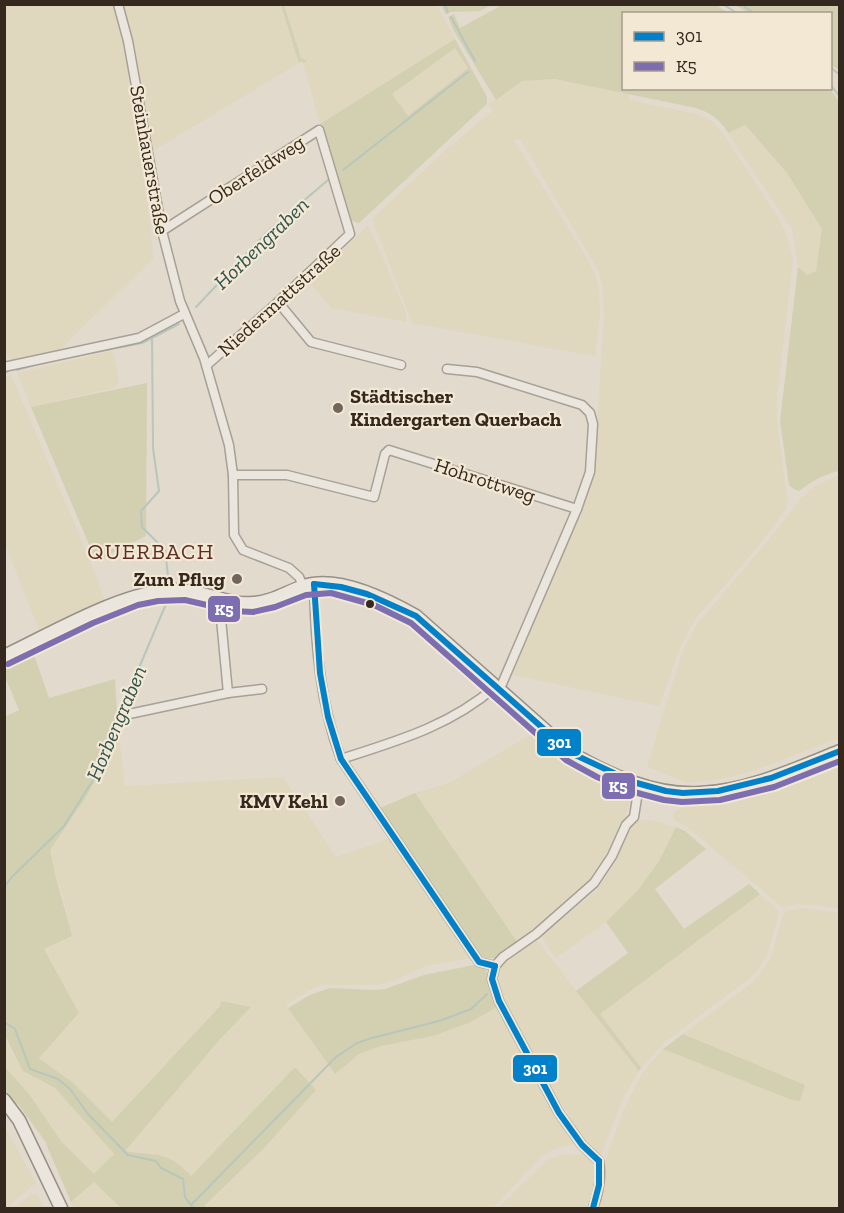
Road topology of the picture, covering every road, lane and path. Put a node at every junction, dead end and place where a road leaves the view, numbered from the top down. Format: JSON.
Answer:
{"nodes":[{"id":1,"x":117,"y":4,"type":"edge"},
{"id":2,"x":162,"y":231,"type":"junction"},
{"id":3,"x":350,"y":234,"type":"joint"},
{"id":4,"x":278,"y":302,"type":"junction"},
{"id":5,"x":184,"y":314,"type":"junction"},
{"id":6,"x":401,"y":364,"type":"dead end"},
{"id":7,"x":207,"y":365,"type":"junction"},
{"id":8,"x":4,"y":367,"type":"edge"},
{"id":9,"x":447,"y":369,"type":"dead end"},
{"id":10,"x":233,"y":475,"type":"junction"},
{"id":11,"x":577,"y":510,"type":"junction"},
{"id":12,"x":309,"y":585,"type":"junction"},
{"id":13,"x":219,"y":598,"type":"junction"},
{"id":14,"x":4,"y":656,"type":"edge"},
{"id":15,"x":262,"y":689,"type":"dead end"},
{"id":16,"x":497,"y":689,"type":"junction"},
{"id":17,"x":228,"y":693,"type":"junction"},
{"id":18,"x":129,"y":714,"type":"dead end"},
{"id":19,"x":840,"y":751,"type":"edge"},
{"id":20,"x":341,"y":759,"type":"junction"},
{"id":21,"x":639,"y":785,"type":"junction"},
{"id":22,"x":495,"y":966,"type":"junction"},
{"id":23,"x":4,"y":1100,"type":"edge"},
{"id":24,"x":62,"y":1209,"type":"edge"},
{"id":25,"x":593,"y":1209,"type":"edge"}],
"edges":[{"from":1,"to":2,"type":"street","name":"Steinhauerstraße"},
{"from":2,"to":3,"type":"street","name":"Oberfeldweg"},
{"from":2,"to":5,"type":"street","name":"Steinhauerstraße"},
{"from":3,"to":4,"type":"street","name":"Niedermattstraße"},
{"from":4,"to":6,"type":"street"},
{"from":4,"to":7,"type":"street","name":"Niedermattstraße"},
{"from":5,"to":7,"type":"street","name":"Steinhauerstraße"},
{"from":5,"to":8,"type":"street"},
{"from":7,"to":10,"type":"street","name":"Steinhauerstraße"},
{"from":9,"to":11,"type":"street"},
{"from":10,"to":11,"type":"street","name":"Hohrottweg"},
{"from":10,"to":12,"type":"street","name":"Steinhauerstraße"},
{"from":11,"to":16,"type":"street"},
{"from":12,"to":13,"type":"street"},
{"from":12,"to":16,"type":"street"},
{"from":12,"to":20,"type":"street"},
{"from":13,"to":14,"type":"street"},
{"from":13,"to":17,"type":"street"},
{"from":15,"to":17,"type":"street"},
{"from":16,"to":20,"type":"street"},
{"from":16,"to":21,"type":"street"},
{"from":17,"to":18,"type":"street"},
{"from":19,"to":21,"type":"street"},
{"from":20,"to":22,"type":"street"},
{"from":21,"to":22,"type":"street"},
{"from":22,"to":25,"type":"street"},
{"from":23,"to":24,"type":"street"}]}
